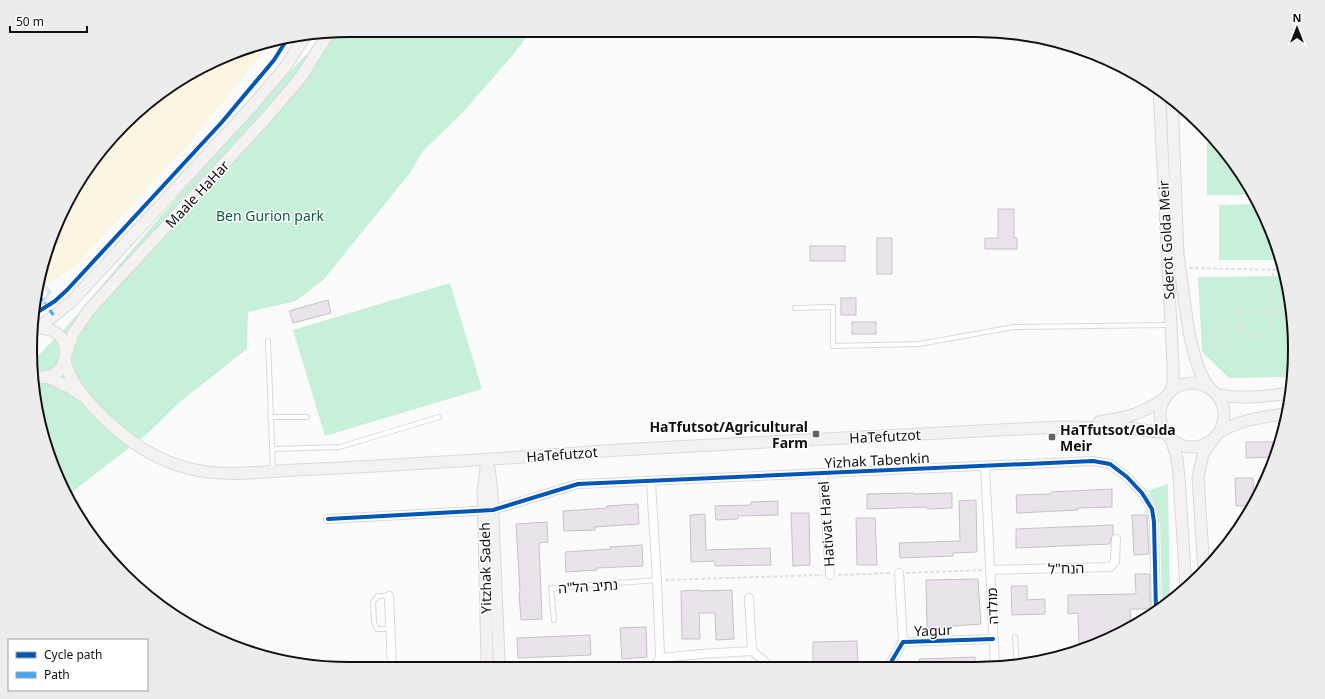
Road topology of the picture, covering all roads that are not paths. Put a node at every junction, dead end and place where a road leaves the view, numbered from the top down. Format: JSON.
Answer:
{"nodes":[{"id":1,"x":325,"y":38,"type":"edge"},
{"id":2,"x":302,"y":41,"type":"edge"},
{"id":3,"x":1159,"y":97,"type":"edge"},
{"id":4,"x":1172,"y":107,"type":"edge"},
{"id":5,"x":795,"y":308,"type":"dead end"},
{"id":6,"x":1170,"y":325,"type":"junction"},
{"id":7,"x":38,"y":327,"type":"edge"},
{"id":8,"x":38,"y":329,"type":"edge"},
{"id":9,"x":268,"y":341,"type":"dead end"},
{"id":10,"x":66,"y":357,"type":"junction"},
{"id":11,"x":39,"y":377,"type":"edge"},
{"id":12,"x":39,"y":378,"type":"edge"},
{"id":13,"x":1213,"y":392,"type":"junction"},
{"id":14,"x":1284,"y":394,"type":"edge"},
{"id":15,"x":1168,"y":395,"type":"junction"},
{"id":16,"x":88,"y":401,"type":"junction"},
{"id":17,"x":1281,"y":415,"type":"edge"},
{"id":18,"x":307,"y":417,"type":"dead end"},
{"id":19,"x":439,"y":417,"type":"dead end"},
{"id":20,"x":270,"y":418,"type":"junction"},
{"id":21,"x":1059,"y":427,"type":"junction"},
{"id":22,"x":1168,"y":436,"type":"junction"},
{"id":23,"x":1216,"y":436,"type":"junction"},
{"id":24,"x":272,"y":449,"type":"junction"},
{"id":25,"x":487,"y":460,"type":"junction"},
{"id":26,"x":985,"y":466,"type":"junction"},
{"id":27,"x":273,"y":471,"type":"junction"},
{"id":28,"x":823,"y":474,"type":"junction"},
{"id":29,"x":651,"y":482,"type":"junction"},
{"id":30,"x":488,"y":510,"type":"junction"},
{"id":31,"x":328,"y":519,"type":"dead end"},
{"id":32,"x":1116,"y":539,"type":"dead end"},
{"id":33,"x":1203,"y":563,"type":"edge"},
{"id":34,"x":990,"y":570,"type":"junction"},
{"id":35,"x":899,"y":573,"type":"dead end"},
{"id":36,"x":830,"y":575,"type":"dead end"},
{"id":37,"x":657,"y":580,"type":"junction"},
{"id":38,"x":1186,"y":580,"type":"edge"},
{"id":39,"x":389,"y":596,"type":"joint"},
{"id":40,"x":749,"y":598,"type":"dead end"},
{"id":41,"x":1156,"y":604,"type":"edge"},
{"id":42,"x":554,"y":620,"type":"dead end"},
{"id":43,"x":390,"y":628,"type":"junction"},
{"id":44,"x":1014,"y":637,"type":"dead end"},
{"id":45,"x":993,"y":639,"type":"junction"},
{"id":46,"x":903,"y":642,"type":"junction"},
{"id":47,"x":752,"y":651,"type":"junction"},
{"id":48,"x":660,"y":658,"type":"junction"},
{"id":49,"x":1016,"y":659,"type":"edge"},
{"id":50,"x":995,"y":661,"type":"edge"},
{"id":51,"x":392,"y":662,"type":"edge"},
{"id":52,"x":486,"y":662,"type":"edge"},
{"id":53,"x":499,"y":662,"type":"edge"},
{"id":54,"x":657,"y":662,"type":"edge"},
{"id":55,"x":765,"y":662,"type":"edge"},
{"id":56,"x":891,"y":662,"type":"edge"}],
"edges":[{"from":1,"to":10,"type":"main road","name":"Maale HaHar"},
{"from":2,"to":7,"type":"main road","name":"Maale HaHar"},
{"from":3,"to":6,"type":"main road","name":"Sderot Golda Meir"},
{"from":4,"to":13,"type":"main road","name":"Sderot Golda Meir"},
{"from":5,"to":6,"type":"lane"},
{"from":6,"to":15,"type":"main road","name":"Sderot Golda Meir"},
{"from":8,"to":10,"type":"main road","name":"HaTefutzot"},
{"from":9,"to":20,"type":"lane"},
{"from":10,"to":11,"type":"main road"},
{"from":10,"to":16,"type":"main road","name":"HaTefutzot"},
{"from":12,"to":16,"type":"main road","name":"HaTefutzot"},
{"from":13,"to":14,"type":"main road"},
{"from":13,"to":15,"type":"main road"},
{"from":13,"to":23,"type":"main road"},
{"from":15,"to":21,"type":"main road","name":"HaTefutzot"},
{"from":15,"to":22,"type":"main road"},
{"from":16,"to":27,"type":"main road","name":"HaTefutzot"},
{"from":17,"to":23,"type":"main road"},
{"from":18,"to":20,"type":"lane"},
{"from":19,"to":24,"type":"lane"},
{"from":20,"to":24,"type":"lane"},
{"from":21,"to":22,"type":"main road","name":"HaTefutzot"},
{"from":21,"to":25,"type":"main road","name":"HaTefutzot"},
{"from":22,"to":23,"type":"main road"},
{"from":22,"to":38,"type":"main road"},
{"from":23,"to":33,"type":"main road"},
{"from":24,"to":27,"type":"lane"},
{"from":25,"to":27,"type":"main road","name":"HaTefutzot"},
{"from":25,"to":30,"type":"main road","name":"Yitzhak Sadeh"},
{"from":26,"to":28,"type":"street","name":"Yizhak Tabenkin"},
{"from":26,"to":34,"type":"street","name":"מולדה"},
{"from":26,"to":41,"type":"street","name":"Yizhak Tabenkin"},
{"from":28,"to":29,"type":"street","name":"Yizhak Tabenkin"},
{"from":28,"to":36,"type":"street","name":"Hativat Harel"},
{"from":29,"to":30,"type":"street","name":"Yizhak Tabenkin"},
{"from":29,"to":37,"type":"street"},
{"from":30,"to":31,"type":"street","name":"Yizhak Tabenkin"},
{"from":30,"to":52,"type":"main road","name":"Yitzhak Sadeh"},
{"from":30,"to":53,"type":"main road","name":"Yitzhak Sadeh"},
{"from":32,"to":34,"type":"street","name":"הנח\"ל"},
{"from":34,"to":45,"type":"street","name":"מולדה"},
{"from":35,"to":46,"type":"street"},
{"from":37,"to":42,"type":"lane","name":"נתיב הל\"ה"},
{"from":37,"to":48,"type":"street"},
{"from":39,"to":43,"type":"street"},
{"from":39,"to":43,"type":"lane"},
{"from":40,"to":47,"type":"street"},
{"from":43,"to":51,"type":"street"},
{"from":44,"to":49,"type":"lane"},
{"from":45,"to":46,"type":"street","name":"Yagur"},
{"from":45,"to":50,"type":"street","name":"מולדה"},
{"from":46,"to":56,"type":"street","name":"Yagur"},
{"from":47,"to":48,"type":"street"},
{"from":47,"to":55,"type":"street"},
{"from":48,"to":54,"type":"street"}]}
